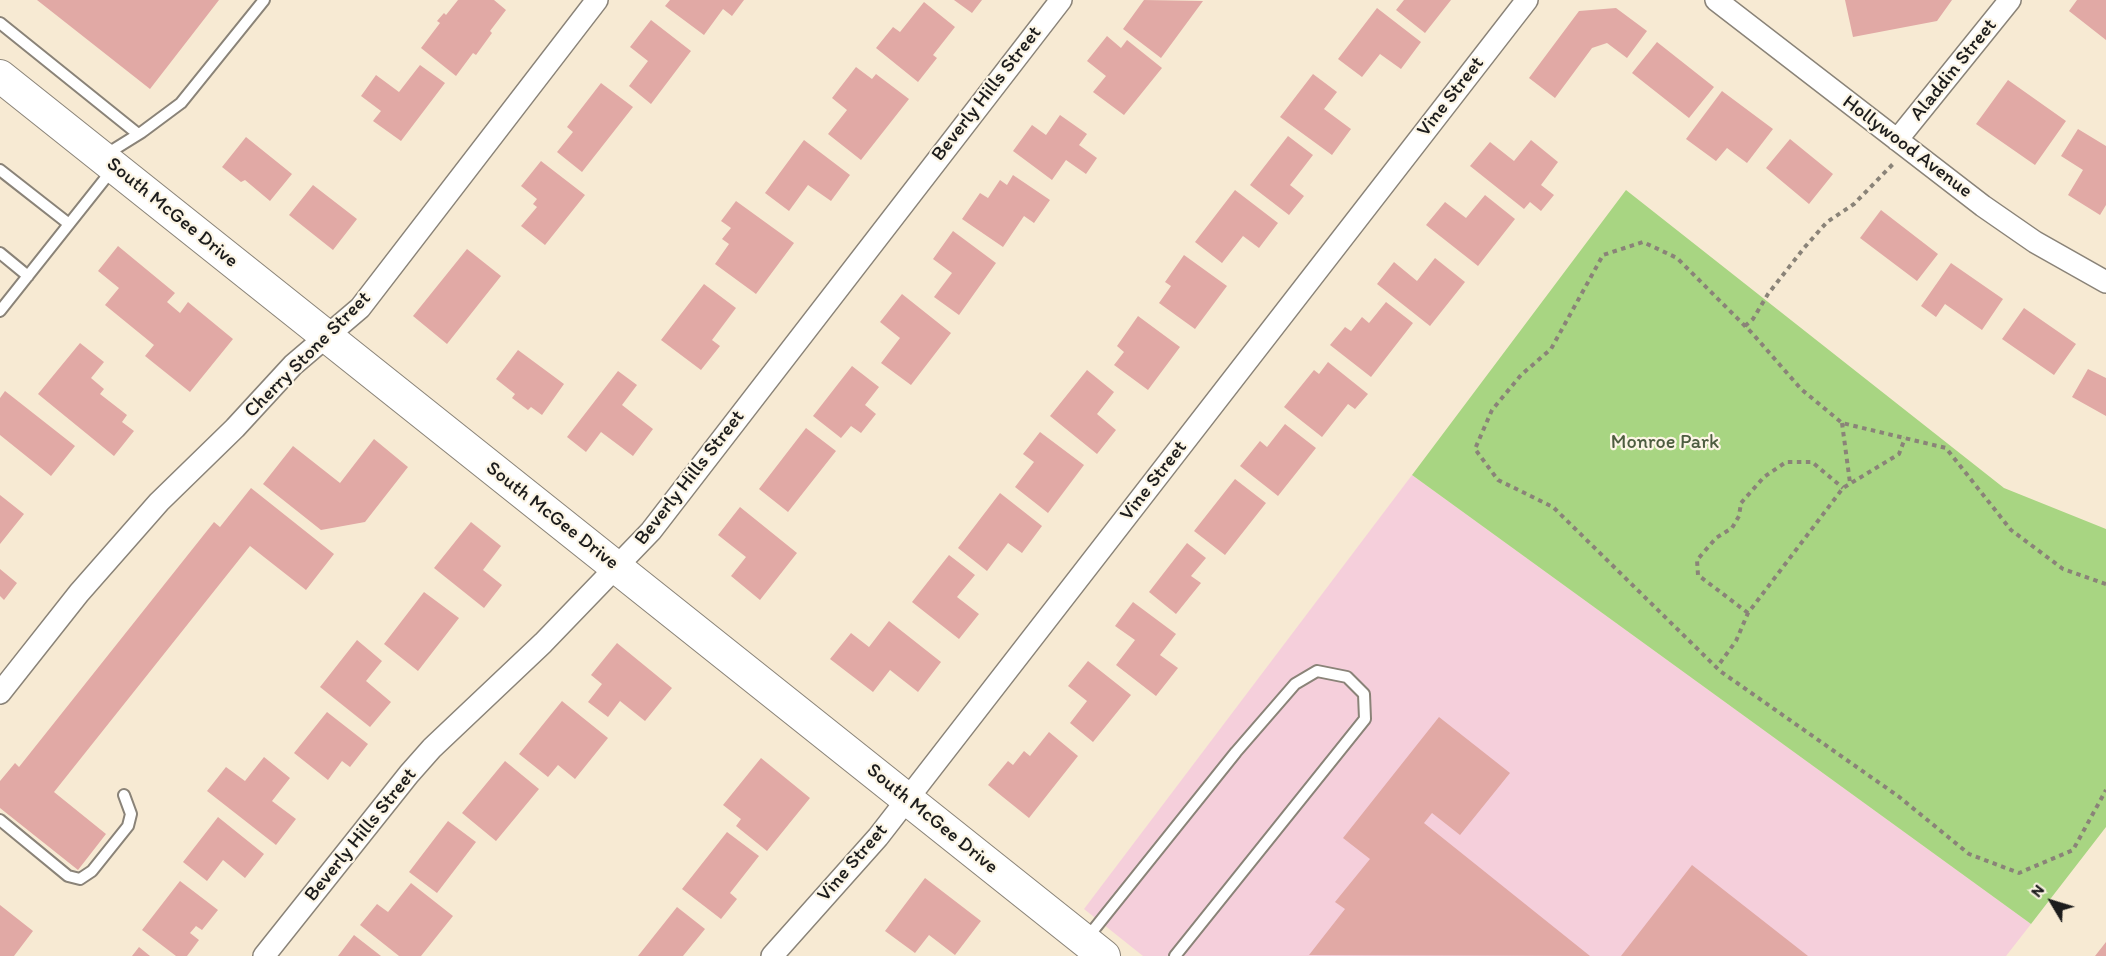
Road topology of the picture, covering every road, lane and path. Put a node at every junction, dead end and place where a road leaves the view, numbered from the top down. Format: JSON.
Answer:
{"nodes":[{"id":1,"x":264,"y":0,"type":"edge"},
{"id":2,"x":597,"y":0,"type":"edge"},
{"id":3,"x":1061,"y":0,"type":"edge"},
{"id":4,"x":1527,"y":0,"type":"edge"},
{"id":5,"x":1716,"y":0,"type":"edge"},
{"id":6,"x":2010,"y":0,"type":"edge"},
{"id":7,"x":0,"y":23,"type":"edge"},
{"id":8,"x":0,"y":76,"type":"edge"},
{"id":9,"x":138,"y":134,"type":"junction"},
{"id":10,"x":1903,"y":144,"type":"junction"},
{"id":11,"x":108,"y":162,"type":"junction"},
{"id":12,"x":0,"y":170,"type":"edge"},
{"id":13,"x":69,"y":224,"type":"junction"},
{"id":14,"x":0,"y":253,"type":"edge"},
{"id":15,"x":28,"y":276,"type":"junction"},
{"id":16,"x":2106,"y":282,"type":"edge"},
{"id":17,"x":0,"y":310,"type":"edge"},
{"id":18,"x":1745,"y":326,"type":"junction"},
{"id":19,"x":326,"y":336,"type":"junction"},
{"id":20,"x":1842,"y":423,"type":"junction"},
{"id":21,"x":1905,"y":438,"type":"junction"},
{"id":22,"x":1850,"y":483,"type":"junction"},
{"id":23,"x":1843,"y":488,"type":"junction"},
{"id":24,"x":616,"y":567,"type":"junction"},
{"id":25,"x":2106,"y":584,"type":"edge"},
{"id":26,"x":1748,"y":613,"type":"junction"},
{"id":27,"x":1720,"y":663,"type":"dead end"},
{"id":28,"x":0,"y":693,"type":"edge"},
{"id":29,"x":2106,"y":790,"type":"edge"},
{"id":30,"x":124,"y":795,"type":"dead end"},
{"id":31,"x":907,"y":798,"type":"junction"},
{"id":32,"x":0,"y":820,"type":"edge"},
{"id":33,"x":1095,"y":948,"type":"edge"},
{"id":34,"x":264,"y":956,"type":"edge"},
{"id":35,"x":772,"y":956,"type":"edge"},
{"id":36,"x":1175,"y":956,"type":"edge"}],
"edges":[{"from":1,"to":9,"type":"lane"},
{"from":2,"to":19,"type":"street","name":"Cherry Stone Street"},
{"from":3,"to":24,"type":"street","name":"Beverly Hills Street"},
{"from":4,"to":31,"type":"street","name":"Vine Street"},
{"from":5,"to":10,"type":"street","name":"Hollywood Avenue"},
{"from":6,"to":10,"type":"street","name":"Aladdin Street"},
{"from":7,"to":9,"type":"lane"},
{"from":8,"to":11,"type":"street","name":"South McGee Drive"},
{"from":9,"to":11,"type":"lane"},
{"from":10,"to":16,"type":"street","name":"Hollywood Avenue"},
{"from":10,"to":18,"type":"path"},
{"from":11,"to":13,"type":"lane"},
{"from":11,"to":19,"type":"street","name":"South McGee Drive"},
{"from":12,"to":13,"type":"lane"},
{"from":13,"to":15,"type":"lane"},
{"from":14,"to":15,"type":"lane"},
{"from":15,"to":17,"type":"lane"},
{"from":18,"to":20,"type":"path"},
{"from":18,"to":29,"type":"path"},
{"from":19,"to":24,"type":"street","name":"South McGee Drive"},
{"from":19,"to":28,"type":"street","name":"Cherry Stone Street"},
{"from":20,"to":21,"type":"path"},
{"from":20,"to":22,"type":"path"},
{"from":21,"to":22,"type":"path"},
{"from":21,"to":25,"type":"path"},
{"from":22,"to":23,"type":"path"},
{"from":23,"to":26,"type":"path"},
{"from":23,"to":26,"type":"path"},
{"from":24,"to":31,"type":"street","name":"South McGee Drive"},
{"from":24,"to":34,"type":"street","name":"Beverly Hills Street"},
{"from":26,"to":27,"type":"path"},
{"from":30,"to":32,"type":"lane"},
{"from":31,"to":33,"type":"street","name":"South McGee Drive"},
{"from":31,"to":35,"type":"street","name":"Vine Street"},
{"from":33,"to":36,"type":"lane"}]}
